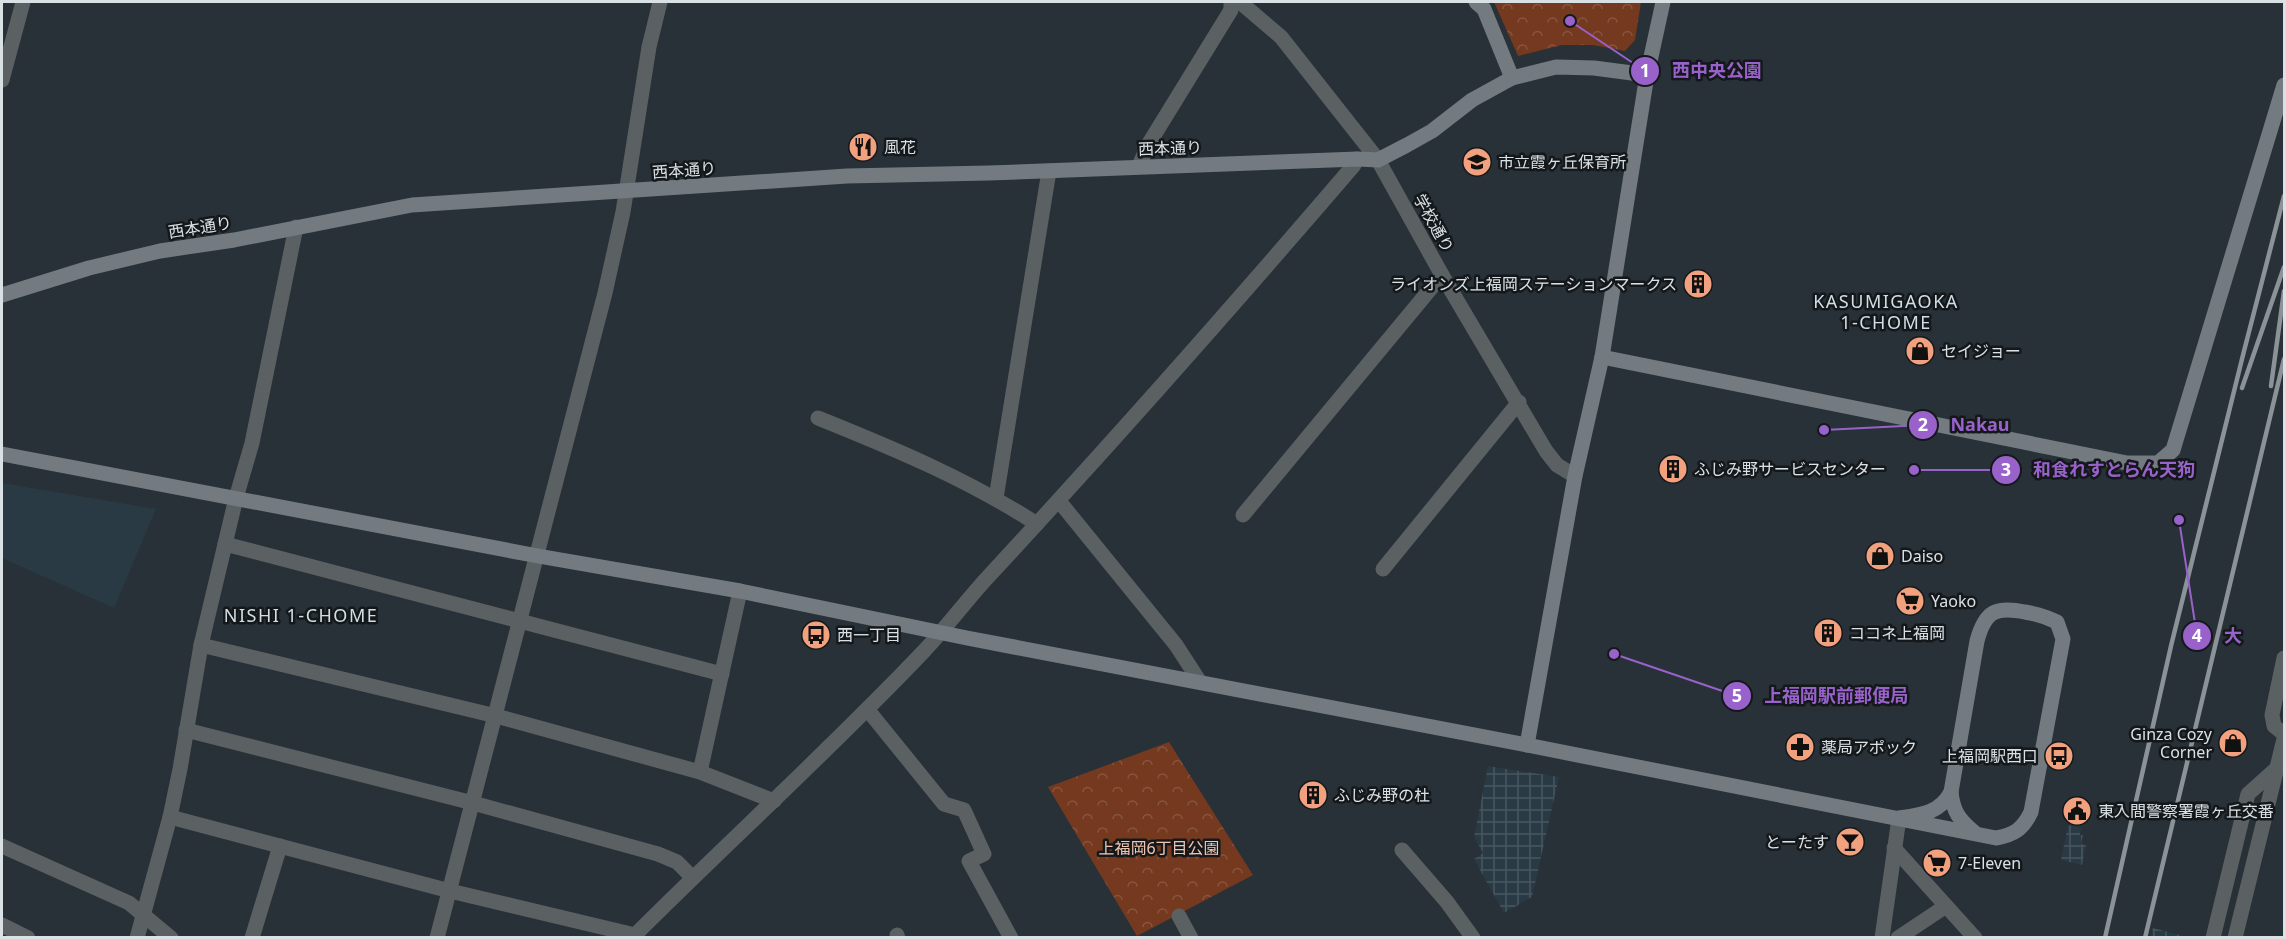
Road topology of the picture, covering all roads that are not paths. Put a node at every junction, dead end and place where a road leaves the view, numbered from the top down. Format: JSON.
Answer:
{"nodes":[{"id":1,"x":23,"y":2,"type":"edge"},
{"id":2,"x":660,"y":2,"type":"edge"},
{"id":3,"x":1231,"y":2,"type":"edge"},
{"id":4,"x":1240,"y":2,"type":"edge"},
{"id":5,"x":1476,"y":2,"type":"edge"},
{"id":6,"x":1663,"y":2,"type":"edge"},
{"id":7,"x":1647,"y":75,"type":"junction"},
{"id":8,"x":1512,"y":78,"type":"junction"},
{"id":9,"x":2,"y":80,"type":"edge"},
{"id":10,"x":2284,"y":85,"type":"edge"},
{"id":11,"x":1356,"y":159,"type":"junction"},
{"id":12,"x":1378,"y":160,"type":"junction"},
{"id":13,"x":1139,"y":166,"type":"junction"},
{"id":14,"x":1049,"y":171,"type":"junction"},
{"id":15,"x":626,"y":192,"type":"junction"},
{"id":16,"x":296,"y":227,"type":"junction"},
{"id":17,"x":1442,"y":275,"type":"junction"},
{"id":18,"x":2,"y":295,"type":"edge"},
{"id":19,"x":1602,"y":357,"type":"junction"},
{"id":20,"x":1519,"y":402,"type":"junction"},
{"id":21,"x":818,"y":418,"type":"dead end"},
{"id":22,"x":2,"y":454,"type":"edge"},
{"id":23,"x":1575,"y":476,"type":"junction"},
{"id":24,"x":236,"y":498,"type":"junction"},
{"id":25,"x":996,"y":498,"type":"junction"},
{"id":26,"x":1059,"y":501,"type":"junction"},
{"id":27,"x":1243,"y":515,"type":"dead end"},
{"id":28,"x":1037,"y":524,"type":"junction"},
{"id":29,"x":225,"y":544,"type":"junction"},
{"id":30,"x":538,"y":556,"type":"junction"},
{"id":31,"x":1383,"y":569,"type":"dead end"},
{"id":32,"x":740,"y":591,"type":"junction"},
{"id":33,"x":520,"y":622,"type":"junction"},
{"id":34,"x":940,"y":633,"type":"junction"},
{"id":35,"x":201,"y":645,"type":"junction"},
{"id":36,"x":2284,"y":658,"type":"edge"},
{"id":37,"x":722,"y":674,"type":"junction"},
{"id":38,"x":1200,"y":682,"type":"junction"},
{"id":39,"x":2279,"y":706,"type":"edge"},
{"id":40,"x":867,"y":709,"type":"junction"},
{"id":41,"x":495,"y":716,"type":"junction"},
{"id":42,"x":186,"y":730,"type":"junction"},
{"id":43,"x":2284,"y":734,"type":"edge"},
{"id":44,"x":2284,"y":739,"type":"edge"},
{"id":45,"x":1527,"y":745,"type":"junction"},
{"id":46,"x":2277,"y":768,"type":"junction"},
{"id":47,"x":700,"y":772,"type":"junction"},
{"id":48,"x":1951,"y":792,"type":"junction"},
{"id":49,"x":774,"y":801,"type":"junction"},
{"id":50,"x":473,"y":803,"type":"junction"},
{"id":51,"x":170,"y":817,"type":"junction"},
{"id":52,"x":1899,"y":818,"type":"junction"},
{"id":53,"x":1976,"y":833,"type":"junction"},
{"id":54,"x":2,"y":846,"type":"edge"},
{"id":55,"x":280,"y":846,"type":"junction"},
{"id":56,"x":1894,"y":848,"type":"junction"},
{"id":57,"x":1402,"y":850,"type":"dead end"},
{"id":58,"x":692,"y":877,"type":"junction"},
{"id":59,"x":450,"y":891,"type":"junction"},
{"id":60,"x":1946,"y":906,"type":"junction"},
{"id":61,"x":142,"y":914,"type":"junction"},
{"id":62,"x":1179,"y":916,"type":"dead end"},
{"id":63,"x":3,"y":929,"type":"edge"},
{"id":64,"x":633,"y":936,"type":"edge"},
{"id":65,"x":28,"y":938,"type":"edge"},
{"id":66,"x":137,"y":938,"type":"edge"},
{"id":67,"x":171,"y":938,"type":"edge"},
{"id":68,"x":252,"y":938,"type":"edge"},
{"id":69,"x":437,"y":938,"type":"edge"},
{"id":70,"x":1011,"y":938,"type":"edge"},
{"id":71,"x":1191,"y":938,"type":"edge"},
{"id":72,"x":1473,"y":938,"type":"edge"},
{"id":73,"x":1882,"y":938,"type":"edge"},
{"id":74,"x":1899,"y":938,"type":"edge"},
{"id":75,"x":1975,"y":938,"type":"edge"},
{"id":76,"x":2213,"y":938,"type":"edge"},
{"id":77,"x":2235,"y":938,"type":"edge"}],
"edges":[{"from":1,"to":9,"type":"street"},
{"from":2,"to":15,"type":"street"},
{"from":3,"to":13,"type":"street"},
{"from":4,"to":12,"type":"street","name":"学校通り"},
{"from":5,"to":8,"type":"street"},
{"from":6,"to":7,"type":"street"},
{"from":7,"to":8,"type":"street"},
{"from":7,"to":19,"type":"street"},
{"from":8,"to":12,"type":"street"},
{"from":10,"to":19,"type":"street"},
{"from":11,"to":12,"type":"street","name":"西本通り"},
{"from":11,"to":13,"type":"street","name":"西本通り"},
{"from":11,"to":26,"type":"street"},
{"from":12,"to":17,"type":"street","name":"学校通り"},
{"from":13,"to":14,"type":"street","name":"西本通り"},
{"from":14,"to":15,"type":"street","name":"西本通り"},
{"from":14,"to":25,"type":"street"},
{"from":15,"to":16,"type":"street","name":"西本通り"},
{"from":15,"to":30,"type":"street"},
{"from":16,"to":18,"type":"street","name":"西本通り"},
{"from":16,"to":24,"type":"street"},
{"from":17,"to":20,"type":"street","name":"学校通り"},
{"from":17,"to":27,"type":"street"},
{"from":19,"to":23,"type":"street"},
{"from":20,"to":23,"type":"street","name":"学校通り"},
{"from":20,"to":31,"type":"street"},
{"from":21,"to":25,"type":"street"},
{"from":22,"to":24,"type":"street"},
{"from":23,"to":45,"type":"street"},
{"from":24,"to":29,"type":"street"},
{"from":24,"to":30,"type":"street"},
{"from":25,"to":28,"type":"street"},
{"from":26,"to":28,"type":"street"},
{"from":26,"to":38,"type":"street"},
{"from":28,"to":34,"type":"street"},
{"from":29,"to":33,"type":"street"},
{"from":29,"to":35,"type":"street"},
{"from":30,"to":32,"type":"street"},
{"from":30,"to":33,"type":"street"},
{"from":32,"to":34,"type":"street"},
{"from":32,"to":37,"type":"street"},
{"from":33,"to":37,"type":"street"},
{"from":33,"to":41,"type":"street"},
{"from":34,"to":38,"type":"street"},
{"from":34,"to":40,"type":"street"},
{"from":35,"to":41,"type":"street"},
{"from":35,"to":42,"type":"street"},
{"from":36,"to":39,"type":"street"},
{"from":37,"to":47,"type":"street"},
{"from":38,"to":45,"type":"street"},
{"from":39,"to":43,"type":"street"},
{"from":40,"to":49,"type":"street"},
{"from":40,"to":70,"type":"street"},
{"from":41,"to":47,"type":"street"},
{"from":41,"to":50,"type":"street"},
{"from":42,"to":50,"type":"street"},
{"from":42,"to":51,"type":"street"},
{"from":44,"to":46,"type":"street"},
{"from":45,"to":52,"type":"street"},
{"from":46,"to":76,"type":"street"},
{"from":46,"to":77,"type":"street"},
{"from":47,"to":49,"type":"street"},
{"from":48,"to":52,"type":"street"},
{"from":48,"to":53,"type":"street"},
{"from":48,"to":53,"type":"street"},
{"from":49,"to":58,"type":"street"},
{"from":50,"to":58,"type":"street"},
{"from":50,"to":59,"type":"street"},
{"from":51,"to":55,"type":"street"},
{"from":51,"to":61,"type":"street"},
{"from":52,"to":53,"type":"street"},
{"from":52,"to":56,"type":"street"},
{"from":54,"to":61,"type":"street"},
{"from":55,"to":59,"type":"street"},
{"from":55,"to":68,"type":"street"},
{"from":56,"to":60,"type":"street"},
{"from":56,"to":73,"type":"street"},
{"from":57,"to":72,"type":"street"},
{"from":58,"to":64,"type":"street"},
{"from":59,"to":64,"type":"street"},
{"from":59,"to":69,"type":"street"},
{"from":60,"to":74,"type":"street"},
{"from":60,"to":75,"type":"street"},
{"from":61,"to":66,"type":"street"},
{"from":61,"to":67,"type":"street"},
{"from":62,"to":71,"type":"street"},
{"from":63,"to":65,"type":"street"}]}
